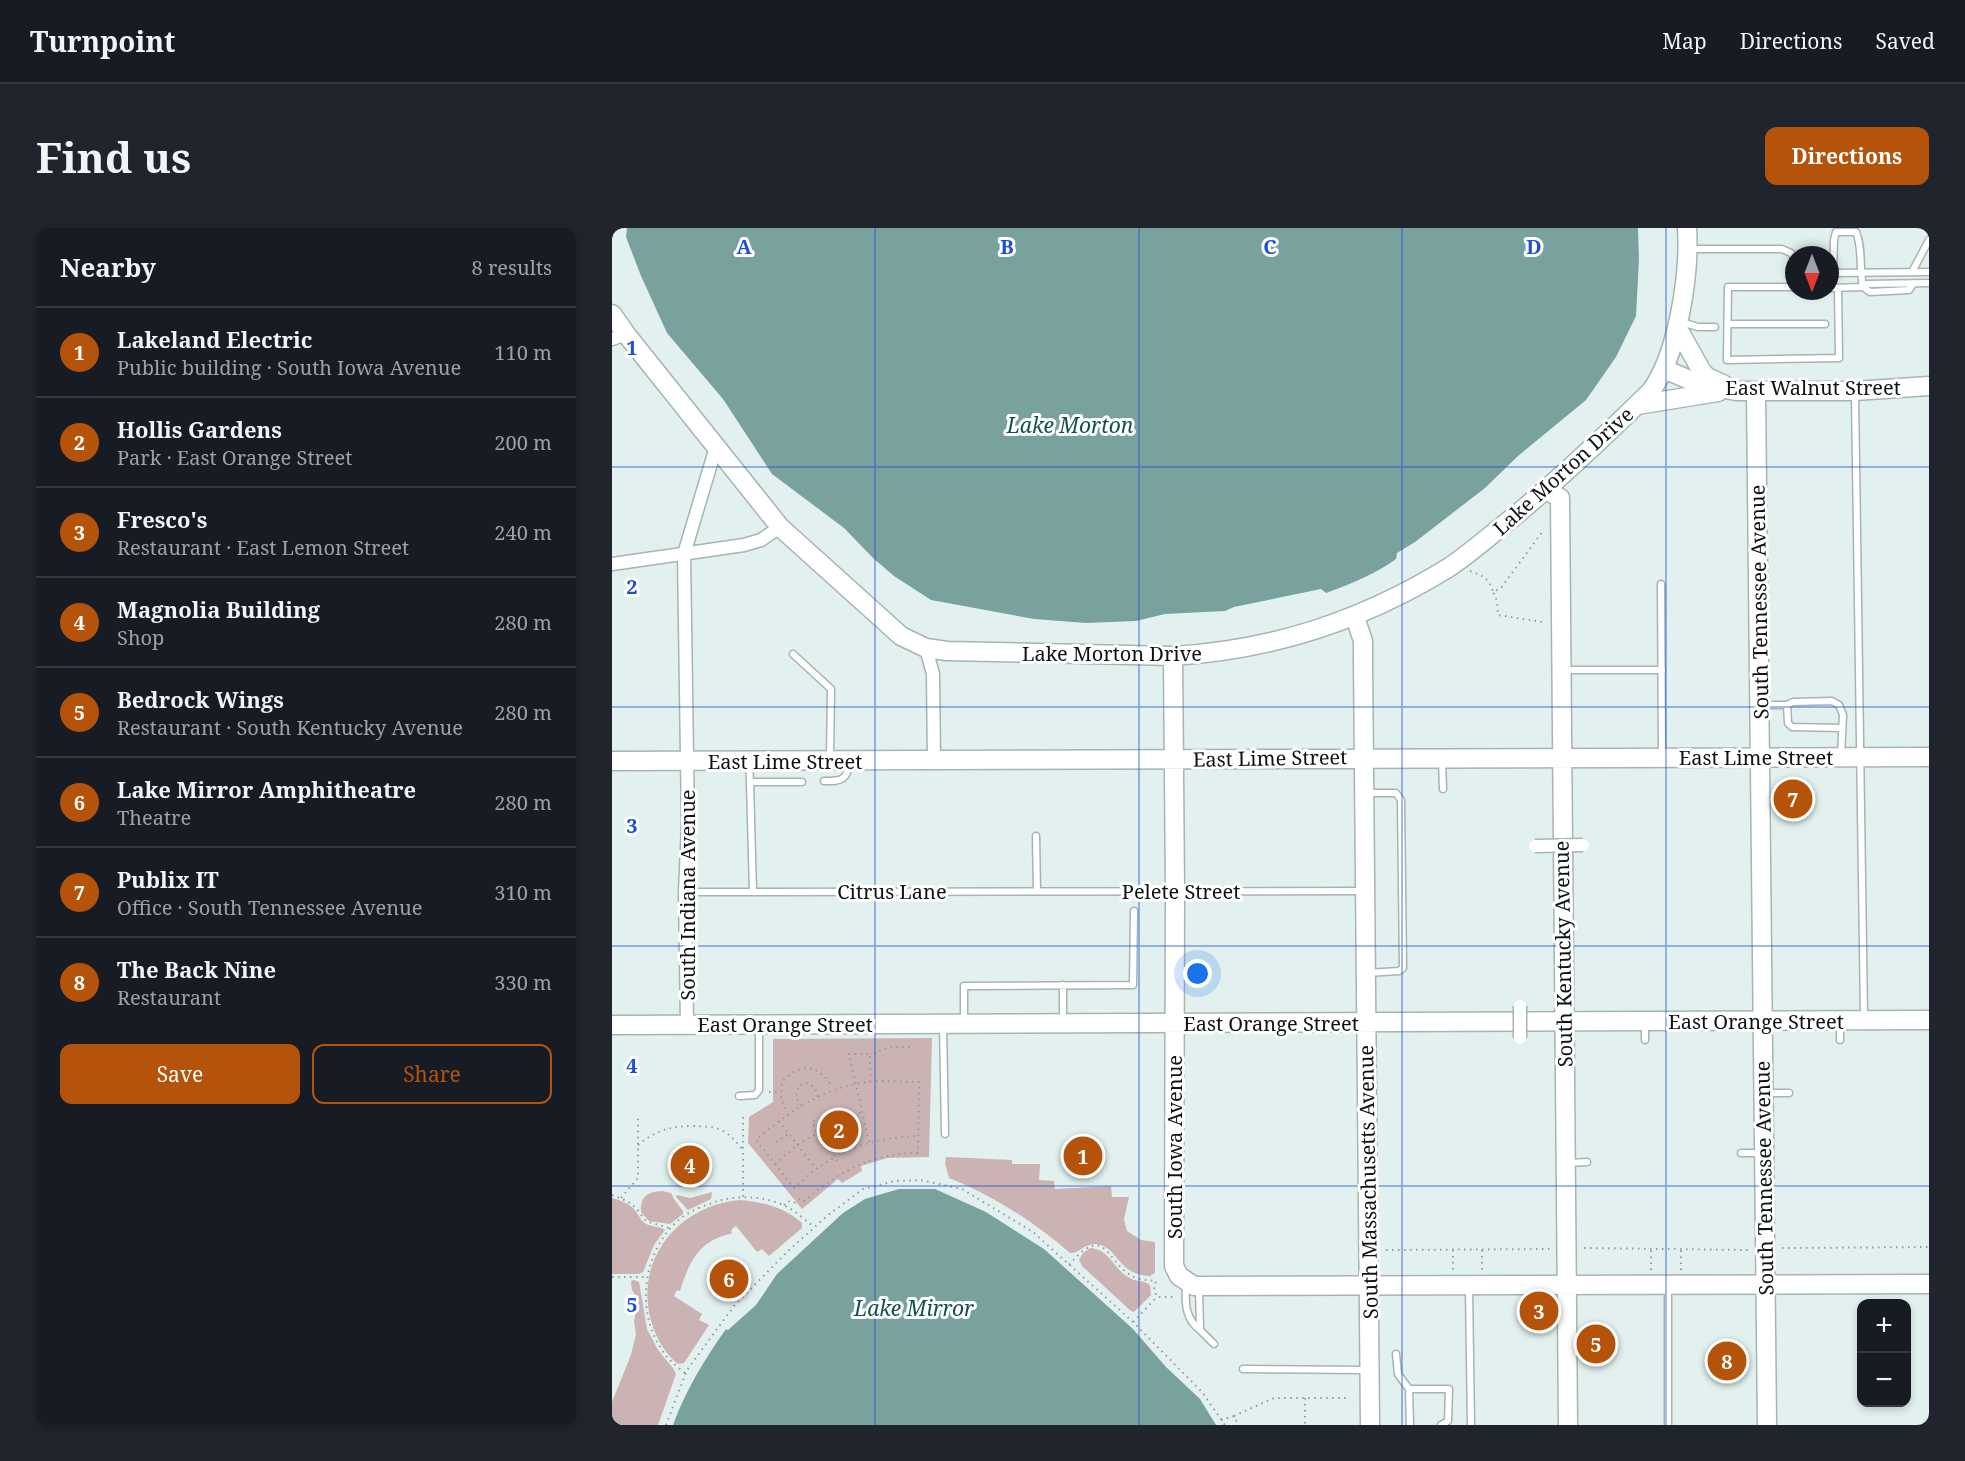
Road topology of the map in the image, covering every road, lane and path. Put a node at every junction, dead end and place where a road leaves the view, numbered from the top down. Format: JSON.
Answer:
{"nodes":[{"id":1,"x":1687,"y":228,"type":"edge"},
{"id":2,"x":1929,"y":240,"type":"edge"},
{"id":3,"x":1834,"y":246,"type":"edge"},
{"id":4,"x":1689,"y":249,"type":"junction"},
{"id":5,"x":1785,"y":250,"type":"edge"},
{"id":6,"x":1912,"y":272,"type":"junction"},
{"id":7,"x":1929,"y":272,"type":"edge"},
{"id":8,"x":1839,"y":273,"type":"edge"},
{"id":9,"x":1860,"y":273,"type":"junction"},
{"id":10,"x":1929,"y":283,"type":"edge"},
{"id":11,"x":1785,"y":287,"type":"edge"},
{"id":12,"x":1863,"y":287,"type":"junction"},
{"id":13,"x":1839,"y":288,"type":"edge"},
{"id":14,"x":1838,"y":300,"type":"edge"},
{"id":15,"x":612,"y":314,"type":"edge"},
{"id":16,"x":1678,"y":324,"type":"junction"},
{"id":17,"x":1728,"y":324,"type":"junction"},
{"id":18,"x":1825,"y":324,"type":"dead end"},
{"id":19,"x":1715,"y":327,"type":"dead end"},
{"id":20,"x":619,"y":336,"type":"edge"},
{"id":21,"x":1664,"y":369,"type":"junction"},
{"id":22,"x":1929,"y":387,"type":"edge"},
{"id":23,"x":1735,"y":390,"type":"junction"},
{"id":24,"x":1756,"y":391,"type":"junction"},
{"id":25,"x":1855,"y":391,"type":"junction"},
{"id":26,"x":1637,"y":405,"type":"junction"},
{"id":27,"x":716,"y":447,"type":"junction"},
{"id":28,"x":1547,"y":490,"type":"junction"},
{"id":29,"x":780,"y":527,"type":"junction"},
{"id":30,"x":1543,"y":531,"type":"dead end"},
{"id":31,"x":684,"y":554,"type":"junction"},
{"id":32,"x":612,"y":564,"type":"edge"},
{"id":33,"x":1468,"y":570,"type":"dead end"},
{"id":34,"x":1661,"y":584,"type":"dead end"},
{"id":35,"x":1493,"y":592,"type":"junction"},
{"id":36,"x":1355,"y":617,"type":"junction"},
{"id":37,"x":1542,"y":622,"type":"dead end"},
{"id":38,"x":926,"y":648,"type":"junction"},
{"id":39,"x":794,"y":654,"type":"dead end"},
{"id":40,"x":1173,"y":656,"type":"junction"},
{"id":41,"x":1561,"y":670,"type":"junction"},
{"id":42,"x":1662,"y":670,"type":"junction"},
{"id":43,"x":1760,"y":705,"type":"junction"},
{"id":44,"x":1787,"y":705,"type":"junction"},
{"id":45,"x":1842,"y":728,"type":"junction"},
{"id":46,"x":1760,"y":756,"type":"junction"},
{"id":47,"x":1841,"y":756,"type":"junction"},
{"id":48,"x":1861,"y":756,"type":"junction"},
{"id":49,"x":1364,"y":757,"type":"junction"},
{"id":50,"x":1662,"y":757,"type":"junction"},
{"id":51,"x":1929,"y":757,"type":"edge"},
{"id":52,"x":1442,"y":758,"type":"junction"},
{"id":53,"x":1561,"y":758,"type":"junction"},
{"id":54,"x":850,"y":760,"type":"junction"},
{"id":55,"x":934,"y":760,"type":"junction"},
{"id":56,"x":1173,"y":760,"type":"junction"},
{"id":57,"x":612,"y":761,"type":"edge"},
{"id":58,"x":686,"y":761,"type":"junction"},
{"id":59,"x":749,"y":761,"type":"junction"},
{"id":60,"x":830,"y":761,"type":"junction"},
{"id":61,"x":824,"y":781,"type":"dead end"},
{"id":62,"x":750,"y":782,"type":"junction"},
{"id":63,"x":802,"y":782,"type":"dead end"},
{"id":64,"x":1443,"y":789,"type":"dead end"},
{"id":65,"x":1365,"y":793,"type":"junction"},
{"id":66,"x":1036,"y":836,"type":"dead end"},
{"id":67,"x":1583,"y":845,"type":"dead end"},
{"id":68,"x":1535,"y":846,"type":"dead end"},
{"id":69,"x":1037,"y":891,"type":"junction"},
{"id":70,"x":1098,"y":891,"type":"joint"},
{"id":71,"x":1175,"y":891,"type":"junction"},
{"id":72,"x":1366,"y":891,"type":"junction"},
{"id":73,"x":685,"y":892,"type":"junction"},
{"id":74,"x":753,"y":892,"type":"junction"},
{"id":75,"x":1134,"y":911,"type":"dead end"},
{"id":76,"x":1366,"y":973,"type":"junction"},
{"id":77,"x":1063,"y":985,"type":"junction"},
{"id":78,"x":1762,"y":1020,"type":"junction"},
{"id":79,"x":1840,"y":1020,"type":"junction"},
{"id":80,"x":1864,"y":1020,"type":"junction"},
{"id":81,"x":1929,"y":1020,"type":"edge"},
{"id":82,"x":1645,"y":1021,"type":"junction"},
{"id":83,"x":1366,"y":1022,"type":"junction"},
{"id":84,"x":1564,"y":1022,"type":"junction"},
{"id":85,"x":1063,"y":1023,"type":"junction"},
{"id":86,"x":1175,"y":1023,"type":"junction"},
{"id":87,"x":687,"y":1024,"type":"junction"},
{"id":88,"x":759,"y":1024,"type":"junction"},
{"id":89,"x":943,"y":1024,"type":"junction"},
{"id":90,"x":964,"y":1024,"type":"junction"},
{"id":91,"x":612,"y":1025,"type":"edge"},
{"id":92,"x":1645,"y":1040,"type":"dead end"},
{"id":93,"x":1840,"y":1040,"type":"dead end"},
{"id":94,"x":915,"y":1047,"type":"dead end"},
{"id":95,"x":870,"y":1057,"type":"junction"},
{"id":96,"x":870,"y":1082,"type":"junction"},
{"id":97,"x":830,"y":1084,"type":"dead end"},
{"id":98,"x":856,"y":1084,"type":"junction"},
{"id":99,"x":769,"y":1092,"type":"dead end"},
{"id":100,"x":780,"y":1092,"type":"junction"},
{"id":101,"x":1763,"y":1093,"type":"junction"},
{"id":102,"x":1789,"y":1093,"type":"dead end"},
{"id":103,"x":739,"y":1096,"type":"dead end"},
{"id":104,"x":818,"y":1096,"type":"junction"},
{"id":105,"x":801,"y":1106,"type":"junction"},
{"id":106,"x":785,"y":1109,"type":"dead end"},
{"id":107,"x":862,"y":1112,"type":"junction"},
{"id":108,"x":639,"y":1117,"type":"dead end"},
{"id":109,"x":743,"y":1117,"type":"dead end"},
{"id":110,"x":779,"y":1121,"type":"junction"},
{"id":111,"x":833,"y":1124,"type":"junction"},
{"id":112,"x":818,"y":1133,"type":"junction"},
{"id":113,"x":788,"y":1134,"type":"junction"},
{"id":114,"x":833,"y":1134,"type":"junction"},
{"id":115,"x":945,"y":1134,"type":"dead end"},
{"id":116,"x":918,"y":1136,"type":"junction"},
{"id":117,"x":825,"y":1139,"type":"junction"},
{"id":118,"x":776,"y":1142,"type":"dead end"},
{"id":119,"x":869,"y":1142,"type":"junction"},
{"id":120,"x":638,"y":1145,"type":"junction"},
{"id":121,"x":797,"y":1146,"type":"junction"},
{"id":122,"x":743,"y":1150,"type":"junction"},
{"id":123,"x":843,"y":1152,"type":"junction"},
{"id":124,"x":1741,"y":1153,"type":"dead end"},
{"id":125,"x":1764,"y":1153,"type":"junction"},
{"id":126,"x":835,"y":1157,"type":"junction"},
{"id":127,"x":846,"y":1157,"type":"dead end"},
{"id":128,"x":837,"y":1161,"type":"dead end"},
{"id":129,"x":1587,"y":1162,"type":"dead end"},
{"id":130,"x":1565,"y":1163,"type":"junction"},
{"id":131,"x":775,"y":1164,"type":"junction"},
{"id":132,"x":816,"y":1169,"type":"junction"},
{"id":133,"x":612,"y":1195,"type":"edge"},
{"id":134,"x":743,"y":1197,"type":"junction"},
{"id":135,"x":621,"y":1198,"type":"junction"},
{"id":136,"x":784,"y":1205,"type":"junction"},
{"id":137,"x":814,"y":1227,"type":"junction"},
{"id":138,"x":672,"y":1229,"type":"junction"},
{"id":139,"x":1929,"y":1247,"type":"edge"},
{"id":140,"x":1584,"y":1248,"type":"dead end"},
{"id":141,"x":1781,"y":1248,"type":"dead end"},
{"id":142,"x":1552,"y":1249,"type":"dead end"},
{"id":143,"x":1651,"y":1249,"type":"junction"},
{"id":144,"x":1681,"y":1249,"type":"junction"},
{"id":145,"x":1386,"y":1250,"type":"dead end"},
{"id":146,"x":1453,"y":1250,"type":"junction"},
{"id":147,"x":1482,"y":1250,"type":"junction"},
{"id":148,"x":1748,"y":1250,"type":"dead end"},
{"id":149,"x":1069,"y":1265,"type":"junction"},
{"id":150,"x":1681,"y":1271,"type":"dead end"},
{"id":151,"x":1453,"y":1272,"type":"dead end"},
{"id":152,"x":1482,"y":1272,"type":"dead end"},
{"id":153,"x":1651,"y":1272,"type":"dead end"},
{"id":154,"x":612,"y":1276,"type":"edge"},
{"id":155,"x":647,"y":1277,"type":"junction"},
{"id":156,"x":1929,"y":1284,"type":"edge"},
{"id":157,"x":1186,"y":1285,"type":"junction"},
{"id":158,"x":1370,"y":1285,"type":"junction"},
{"id":159,"x":1469,"y":1285,"type":"junction"},
{"id":160,"x":1668,"y":1285,"type":"junction"},
{"id":161,"x":1765,"y":1285,"type":"junction"},
{"id":162,"x":1566,"y":1286,"type":"junction"},
{"id":163,"x":1157,"y":1298,"type":"junction"},
{"id":164,"x":1133,"y":1322,"type":"junction"},
{"id":165,"x":1200,"y":1330,"type":"junction"},
{"id":166,"x":1214,"y":1344,"type":"dead end"},
{"id":167,"x":1396,"y":1354,"type":"dead end"},
{"id":168,"x":1243,"y":1369,"type":"dead end"},
{"id":169,"x":1370,"y":1370,"type":"junction"},
{"id":170,"x":686,"y":1374,"type":"junction"},
{"id":171,"x":1409,"y":1389,"type":"junction"},
{"id":172,"x":1305,"y":1398,"type":"junction"},
{"id":173,"x":1348,"y":1398,"type":"dead end"},
{"id":174,"x":1234,"y":1416,"type":"junction"},
{"id":175,"x":1221,"y":1420,"type":"junction"},
{"id":176,"x":666,"y":1425,"type":"edge"},
{"id":177,"x":1225,"y":1425,"type":"edge"},
{"id":178,"x":1238,"y":1425,"type":"edge"},
{"id":179,"x":1305,"y":1425,"type":"edge"},
{"id":180,"x":1370,"y":1425,"type":"edge"},
{"id":181,"x":1410,"y":1425,"type":"edge"},
{"id":182,"x":1441,"y":1425,"type":"edge"},
{"id":183,"x":1471,"y":1425,"type":"edge"},
{"id":184,"x":1568,"y":1425,"type":"edge"},
{"id":185,"x":1668,"y":1425,"type":"edge"},
{"id":186,"x":1767,"y":1425,"type":"edge"}],
"edges":[{"from":1,"to":4,"type":"street","name":"Lake Morton Drive"},
{"from":2,"to":6,"type":"lane"},
{"from":3,"to":9,"type":"lane"},
{"from":4,"to":5,"type":"lane"},
{"from":4,"to":16,"type":"street","name":"Lake Morton Drive"},
{"from":6,"to":7,"type":"lane"},
{"from":6,"to":9,"type":"lane"},
{"from":8,"to":9,"type":"lane"},
{"from":9,"to":12,"type":"lane"},
{"from":10,"to":12,"type":"lane"},
{"from":11,"to":17,"type":"lane"},
{"from":12,"to":13,"type":"lane"},
{"from":14,"to":17,"type":"lane"},
{"from":15,"to":20,"type":"street","name":"Lake Morton Drive"},
{"from":16,"to":19,"type":"lane"},
{"from":16,"to":21,"type":"street","name":"Lake Morton Drive"},
{"from":16,"to":23,"type":"street"},
{"from":17,"to":18,"type":"lane"},
{"from":20,"to":27,"type":"street","name":"Lake Morton Drive"},
{"from":21,"to":23,"type":"street","name":"East Walnut Street"},
{"from":21,"to":26,"type":"street","name":"Lake Morton Drive"},
{"from":22,"to":25,"type":"street","name":"East Walnut Street"},
{"from":23,"to":24,"type":"street","name":"East Walnut Street"},
{"from":23,"to":26,"type":"street"},
{"from":24,"to":25,"type":"street","name":"East Walnut Street"},
{"from":24,"to":43,"type":"street","name":"South Tennessee Avenue"},
{"from":25,"to":48,"type":"lane"},
{"from":26,"to":28,"type":"street","name":"Lake Morton Drive"},
{"from":27,"to":29,"type":"street","name":"Lake Morton Drive"},
{"from":27,"to":31,"type":"street","name":"South Indiana Avenue"},
{"from":28,"to":36,"type":"street","name":"Lake Morton Drive"},
{"from":28,"to":41,"type":"street","name":"South Kentucky Avenue"},
{"from":29,"to":31,"type":"street"},
{"from":29,"to":38,"type":"street","name":"Lake Morton Drive"},
{"from":30,"to":35,"type":"path"},
{"from":31,"to":32,"type":"street"},
{"from":31,"to":58,"type":"street","name":"South Indiana Avenue"},
{"from":33,"to":35,"type":"path"},
{"from":34,"to":42,"type":"lane"},
{"from":35,"to":37,"type":"path"},
{"from":36,"to":40,"type":"street","name":"Lake Morton Drive"},
{"from":36,"to":49,"type":"street","name":"South Massachusetts Avenue"},
{"from":38,"to":40,"type":"street","name":"Lake Morton Drive"},
{"from":38,"to":55,"type":"street"},
{"from":39,"to":60,"type":"lane"},
{"from":40,"to":56,"type":"street","name":"South Iowa Avenue"},
{"from":41,"to":42,"type":"lane"},
{"from":41,"to":53,"type":"street","name":"South Kentucky Avenue"},
{"from":42,"to":50,"type":"lane"},
{"from":43,"to":44,"type":"lane"},
{"from":43,"to":46,"type":"street","name":"South Tennessee Avenue"},
{"from":44,"to":45,"type":"lane"},
{"from":44,"to":45,"type":"lane"},
{"from":45,"to":47,"type":"lane"},
{"from":46,"to":47,"type":"street","name":"East Lime Street"},
{"from":46,"to":50,"type":"street","name":"East Lime Street"},
{"from":46,"to":78,"type":"street","name":"South Tennessee Avenue"},
{"from":47,"to":48,"type":"street","name":"East Lime Street"},
{"from":48,"to":51,"type":"street","name":"East Lime Street"},
{"from":48,"to":80,"type":"lane"},
{"from":49,"to":52,"type":"street","name":"East Lime Street"},
{"from":49,"to":56,"type":"street","name":"East Lime Street"},
{"from":49,"to":65,"type":"street","name":"South Massachusetts Avenue"},
{"from":50,"to":53,"type":"street","name":"East Lime Street"},
{"from":52,"to":53,"type":"street","name":"East Lime Street"},
{"from":52,"to":64,"type":"lane"},
{"from":53,"to":84,"type":"street","name":"South Kentucky Avenue"},
{"from":54,"to":55,"type":"street","name":"East Lime Street"},
{"from":54,"to":60,"type":"street","name":"East Lime Street"},
{"from":54,"to":61,"type":"lane"},
{"from":55,"to":56,"type":"street","name":"East Lime Street"},
{"from":56,"to":71,"type":"street","name":"South Iowa Avenue"},
{"from":57,"to":58,"type":"street","name":"East Lime Street"},
{"from":58,"to":59,"type":"street","name":"East Lime Street"},
{"from":58,"to":73,"type":"street","name":"South Indiana Avenue"},
{"from":59,"to":60,"type":"street","name":"East Lime Street"},
{"from":59,"to":62,"type":"lane"},
{"from":62,"to":63,"type":"lane"},
{"from":62,"to":74,"type":"lane"},
{"from":65,"to":72,"type":"street","name":"South Massachusetts Avenue"},
{"from":65,"to":76,"type":"lane"},
{"from":66,"to":69,"type":"lane"},
{"from":67,"to":68,"type":"street","bridge":true},
{"from":69,"to":70,"type":"lane","name":"Citrus Lane"},
{"from":69,"to":74,"type":"lane","name":"Citrus Lane"},
{"from":70,"to":71,"type":"lane","name":"Pelete Street"},
{"from":71,"to":72,"type":"lane","name":"Pelete Street"},
{"from":71,"to":86,"type":"street","name":"South Iowa Avenue"},
{"from":72,"to":76,"type":"street","name":"South Massachusetts Avenue"},
{"from":73,"to":74,"type":"lane","name":"Citrus Lane"},
{"from":73,"to":87,"type":"street","name":"South Indiana Avenue"},
{"from":75,"to":77,"type":"lane"},
{"from":76,"to":83,"type":"street","name":"South Massachusetts Avenue"},
{"from":77,"to":85,"type":"lane"},
{"from":77,"to":90,"type":"lane"},
{"from":78,"to":79,"type":"street","name":"East Orange Street"},
{"from":78,"to":82,"type":"street","name":"East Orange Street"},
{"from":78,"to":101,"type":"street","name":"South Tennessee Avenue"},
{"from":79,"to":80,"type":"street","name":"East Orange Street"},
{"from":79,"to":93,"type":"lane"},
{"from":80,"to":81,"type":"street","name":"East Orange Street"},
{"from":82,"to":84,"type":"street","name":"East Orange Street"},
{"from":82,"to":92,"type":"lane"},
{"from":83,"to":84,"type":"street","name":"East Orange Street"},
{"from":83,"to":86,"type":"street","name":"East Orange Street"},
{"from":83,"to":158,"type":"street","name":"South Massachusetts Avenue"},
{"from":84,"to":130,"type":"street","name":"South Kentucky Avenue"},
{"from":85,"to":86,"type":"street","name":"East Orange Street"},
{"from":85,"to":90,"type":"street","name":"East Orange Street"},
{"from":86,"to":157,"type":"street","name":"South Iowa Avenue"},
{"from":87,"to":88,"type":"street","name":"East Orange Street"},
{"from":87,"to":91,"type":"street","name":"East Orange Street"},
{"from":88,"to":89,"type":"street","name":"East Orange Street"},
{"from":88,"to":103,"type":"lane"},
{"from":89,"to":90,"type":"street","name":"East Orange Street"},
{"from":89,"to":115,"type":"lane"},
{"from":94,"to":95,"type":"path"},
{"from":95,"to":96,"type":"path"},
{"from":95,"to":98,"type":"path"},
{"from":96,"to":98,"type":"path"},
{"from":96,"to":116,"type":"path"},
{"from":97,"to":100,"type":"path"},
{"from":98,"to":104,"type":"path"},
{"from":98,"to":107,"type":"path"},
{"from":99,"to":100,"type":"path"},
{"from":100,"to":106,"type":"path"},
{"from":101,"to":102,"type":"lane"},
{"from":101,"to":125,"type":"street","name":"South Tennessee Avenue"},
{"from":104,"to":105,"type":"path"},
{"from":104,"to":105,"type":"path"},
{"from":105,"to":110,"type":"path"},
{"from":107,"to":111,"type":"path"},
{"from":107,"to":119,"type":"path"},
{"from":108,"to":120,"type":"path"},
{"from":109,"to":122,"type":"path"},
{"from":110,"to":113,"type":"path"},
{"from":110,"to":131,"type":"path"},
{"from":111,"to":112,"type":"path"},
{"from":111,"to":114,"type":"path"},
{"from":112,"to":117,"type":"path"},
{"from":112,"to":121,"type":"path"},
{"from":113,"to":118,"type":"path"},
{"from":113,"to":121,"type":"path"},
{"from":114,"to":117,"type":"path"},
{"from":114,"to":123,"type":"path"},
{"from":116,"to":119,"type":"path"},
{"from":116,"to":136,"type":"path"},
{"from":117,"to":126,"type":"path"},
{"from":119,"to":123,"type":"path"},
{"from":120,"to":122,"type":"path"},
{"from":120,"to":135,"type":"path"},
{"from":121,"to":131,"type":"path"},
{"from":121,"to":132,"type":"path"},
{"from":122,"to":134,"type":"path"},
{"from":123,"to":127,"type":"path"},
{"from":124,"to":125,"type":"lane"},
{"from":125,"to":161,"type":"street","name":"South Tennessee Avenue"},
{"from":126,"to":128,"type":"path"},
{"from":126,"to":132,"type":"path"},
{"from":129,"to":130,"type":"lane"},
{"from":130,"to":162,"type":"street","name":"South Kentucky Avenue"},
{"from":131,"to":132,"type":"path"},
{"from":133,"to":135,"type":"path"},
{"from":134,"to":136,"type":"path"},
{"from":134,"to":138,"type":"path"},
{"from":135,"to":138,"type":"path"},
{"from":136,"to":137,"type":"path"},
{"from":137,"to":149,"type":"path"},
{"from":137,"to":170,"type":"path"},
{"from":138,"to":155,"type":"path"},
{"from":139,"to":141,"type":"path"},
{"from":140,"to":143,"type":"path"},
{"from":142,"to":147,"type":"path"},
{"from":143,"to":144,"type":"path"},
{"from":143,"to":153,"type":"path"},
{"from":144,"to":148,"type":"path"},
{"from":144,"to":150,"type":"path"},
{"from":145,"to":146,"type":"path"},
{"from":146,"to":147,"type":"path"},
{"from":146,"to":151,"type":"path"},
{"from":147,"to":152,"type":"path"},
{"from":149,"to":163,"type":"path"},
{"from":149,"to":164,"type":"path"},
{"from":154,"to":155,"type":"path"},
{"from":155,"to":170,"type":"path"},
{"from":156,"to":161,"type":"street"},
{"from":157,"to":158,"type":"street"},
{"from":157,"to":163,"type":"path"},
{"from":157,"to":165,"type":"lane"},
{"from":157,"to":165,"type":"lane"},
{"from":158,"to":159,"type":"street"},
{"from":158,"to":169,"type":"street","name":"South Massachusetts Avenue"},
{"from":159,"to":162,"type":"street"},
{"from":159,"to":183,"type":"lane"},
{"from":160,"to":161,"type":"street"},
{"from":160,"to":162,"type":"street"},
{"from":160,"to":185,"type":"lane"},
{"from":161,"to":186,"type":"street","name":"South Tennessee Avenue"},
{"from":162,"to":184,"type":"street","name":"South Kentucky Avenue"},
{"from":163,"to":164,"type":"path"},
{"from":164,"to":175,"type":"path"},
{"from":165,"to":166,"type":"lane"},
{"from":167,"to":171,"type":"lane"},
{"from":168,"to":169,"type":"lane"},
{"from":169,"to":180,"type":"street","name":"South Massachusetts Avenue"},
{"from":170,"to":176,"type":"path"},
{"from":171,"to":181,"type":"lane"},
{"from":171,"to":182,"type":"lane"},
{"from":172,"to":173,"type":"path"},
{"from":172,"to":174,"type":"path"},
{"from":172,"to":179,"type":"path"},
{"from":174,"to":175,"type":"path"},
{"from":174,"to":178,"type":"path"},
{"from":175,"to":177,"type":"path"}]}
